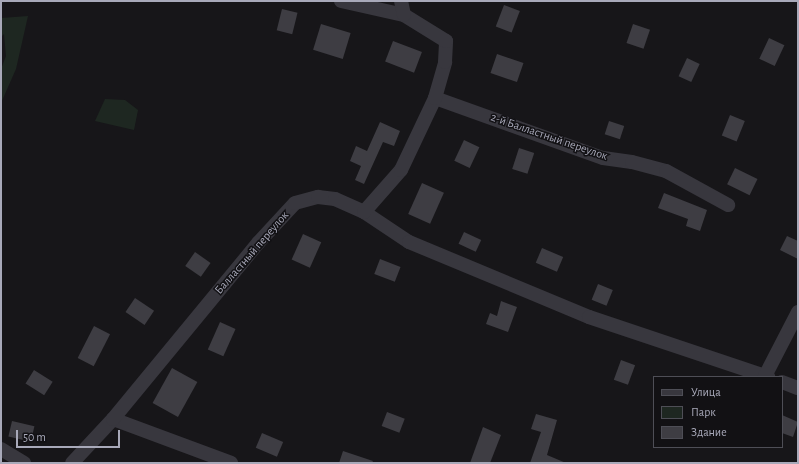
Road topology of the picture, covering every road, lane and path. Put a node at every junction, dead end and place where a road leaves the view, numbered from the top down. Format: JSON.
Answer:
{"nodes":[{"id":1,"x":341,"y":1,"type":"edge"},
{"id":2,"x":401,"y":1,"type":"edge"},
{"id":3,"x":404,"y":15,"type":"junction"},
{"id":4,"x":435,"y":98,"type":"junction"},
{"id":5,"x":728,"y":205,"type":"dead end"},
{"id":6,"x":364,"y":212,"type":"junction"},
{"id":7,"x":798,"y":312,"type":"edge"},
{"id":8,"x":766,"y":376,"type":"edge"},
{"id":9,"x":783,"y":382,"type":"edge"},
{"id":10,"x":798,"y":388,"type":"edge"},
{"id":11,"x":113,"y":419,"type":"junction"},
{"id":12,"x":1,"y":448,"type":"edge"},
{"id":13,"x":24,"y":463,"type":"edge"},
{"id":14,"x":72,"y":463,"type":"edge"},
{"id":15,"x":231,"y":463,"type":"edge"}],
"edges":[{"from":1,"to":3,"type":"street"},
{"from":2,"to":3,"type":"street"},
{"from":3,"to":4,"type":"street"},
{"from":4,"to":5,"type":"street","name":"2-й Балластный переулок"},
{"from":4,"to":6,"type":"street"},
{"from":6,"to":8,"type":"street","name":"Балластный переулок"},
{"from":6,"to":11,"type":"street","name":"Балластный переулок"},
{"from":7,"to":8,"type":"street"},
{"from":9,"to":10,"type":"street"},
{"from":11,"to":14,"type":"street","name":"Балластный переулок"},
{"from":11,"to":15,"type":"street"},
{"from":12,"to":13,"type":"street"}]}
